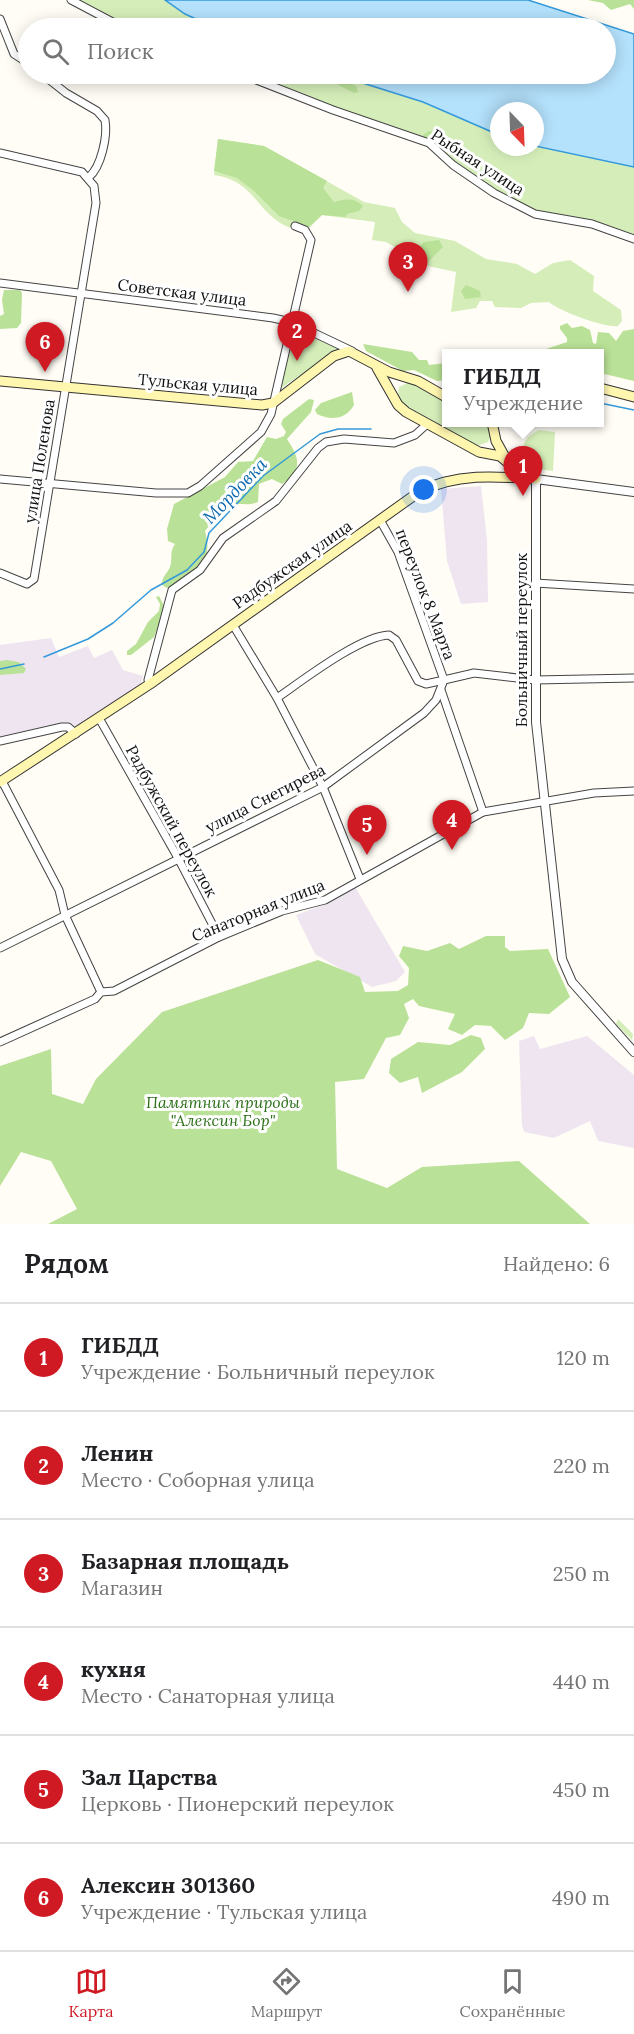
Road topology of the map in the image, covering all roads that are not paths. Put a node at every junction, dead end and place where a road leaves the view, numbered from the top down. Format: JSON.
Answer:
{"nodes":[{"id":1,"x":71,"y":0,"type":"edge"},
{"id":2,"x":105,"y":18,"type":"edge"},
{"id":3,"x":0,"y":19,"type":"edge"},
{"id":4,"x":18,"y":57,"type":"edge"},
{"id":5,"x":55,"y":84,"type":"edge"},
{"id":6,"x":266,"y":84,"type":"edge"},
{"id":7,"x":0,"y":153,"type":"edge"},
{"id":8,"x":89,"y":177,"type":"junction"},
{"id":9,"x":295,"y":226,"type":"dead end"},
{"id":10,"x":634,"y":239,"type":"edge"},
{"id":11,"x":0,"y":283,"type":"edge"},
{"id":12,"x":80,"y":293,"type":"junction"},
{"id":13,"x":291,"y":322,"type":"junction"},
{"id":14,"x":354,"y":352,"type":"junction"},
{"id":15,"x":374,"y":364,"type":"junction"},
{"id":16,"x":406,"y":377,"type":"junction"},
{"id":17,"x":0,"y":381,"type":"edge"},
{"id":18,"x":604,"y":383,"type":"edge"},
{"id":19,"x":66,"y":386,"type":"junction"},
{"id":20,"x":442,"y":387,"type":"edge"},
{"id":21,"x":433,"y":389,"type":"junction"},
{"id":22,"x":604,"y":389,"type":"edge"},
{"id":23,"x":634,"y":391,"type":"edge"},
{"id":24,"x":393,"y":394,"type":"junction"},
{"id":25,"x":442,"y":394,"type":"edge"},
{"id":26,"x":634,"y":397,"type":"edge"},
{"id":27,"x":273,"y":403,"type":"junction"},
{"id":28,"x":426,"y":426,"type":"junction"},
{"id":29,"x":491,"y":427,"type":"edge"},
{"id":30,"x":479,"y":452,"type":"junction"},
{"id":31,"x":509,"y":464,"type":"junction"},
{"id":32,"x":0,"y":479,"type":"edge"},
{"id":33,"x":531,"y":479,"type":"junction"},
{"id":34,"x":49,"y":483,"type":"junction"},
{"id":35,"x":634,"y":492,"type":"edge"},
{"id":36,"x":380,"y":520,"type":"junction"},
{"id":37,"x":0,"y":573,"type":"edge"},
{"id":38,"x":535,"y":583,"type":"junction"},
{"id":39,"x":634,"y":588,"type":"edge"},
{"id":40,"x":233,"y":624,"type":"junction"},
{"id":41,"x":634,"y":678,"type":"edge"},
{"id":42,"x":444,"y":680,"type":"junction"},
{"id":43,"x":535,"y":680,"type":"junction"},
{"id":44,"x":150,"y":684,"type":"junction"},
{"id":45,"x":441,"y":690,"type":"junction"},
{"id":46,"x":277,"y":698,"type":"junction"},
{"id":47,"x":99,"y":718,"type":"junction"},
{"id":48,"x":76,"y":734,"type":"junction"},
{"id":49,"x":0,"y":741,"type":"edge"},
{"id":50,"x":1,"y":782,"type":"edge"},
{"id":51,"x":323,"y":787,"type":"junction"},
{"id":52,"x":634,"y":791,"type":"edge"},
{"id":53,"x":545,"y":801,"type":"junction"},
{"id":54,"x":483,"y":812,"type":"junction"},
{"id":55,"x":178,"y":858,"type":"junction"},
{"id":56,"x":360,"y":879,"type":"junction"},
{"id":57,"x":65,"y":915,"type":"junction"},
{"id":58,"x":219,"y":937,"type":"junction"},
{"id":59,"x":0,"y":948,"type":"edge"},
{"id":60,"x":101,"y":992,"type":"junction"},
{"id":61,"x":0,"y":1042,"type":"edge"},
{"id":62,"x":634,"y":1052,"type":"edge"}],
"edges":[{"from":1,"to":2,"type":"street"},
{"from":3,"to":4,"type":"street"},
{"from":5,"to":8,"type":"street"},
{"from":6,"to":10,"type":"street","name":"Рыбная улица"},
{"from":7,"to":8,"type":"street"},
{"from":8,"to":12,"type":"street","name":"улица Поленова"},
{"from":9,"to":13,"type":"street"},
{"from":11,"to":12,"type":"street","name":"Советская улица"},
{"from":12,"to":13,"type":"street","name":"Советская улица"},
{"from":12,"to":19,"type":"street","name":"улица Поленова"},
{"from":13,"to":14,"type":"street","name":"Советская улица"},
{"from":13,"to":27,"type":"street"},
{"from":14,"to":15,"type":"main road"},
{"from":14,"to":27,"type":"main road","name":"Тульская улица"},
{"from":15,"to":16,"type":"main road"},
{"from":15,"to":24,"type":"main road"},
{"from":16,"to":21,"type":"main road"},
{"from":16,"to":24,"type":"main road"},
{"from":17,"to":19,"type":"main road","name":"Тульская улица"},
{"from":18,"to":23,"type":"main road"},
{"from":19,"to":27,"type":"main road","name":"Тульская улица"},
{"from":19,"to":34,"type":"street","name":"улица Поленова"},
{"from":20,"to":21,"type":"main road"},
{"from":21,"to":25,"type":"main road"},
{"from":22,"to":26,"type":"main road"},
{"from":24,"to":28,"type":"main road"},
{"from":27,"to":34,"type":"street"},
{"from":28,"to":30,"type":"main road"},
{"from":28,"to":44,"type":"street"},
{"from":29,"to":30,"type":"main road"},
{"from":29,"to":31,"type":"main road"},
{"from":30,"to":31,"type":"main road"},
{"from":31,"to":33,"type":"main road"},
{"from":32,"to":34,"type":"street"},
{"from":33,"to":35,"type":"street","name":"Радбужская улица"},
{"from":33,"to":36,"type":"main road","name":"Радбужская улица"},
{"from":33,"to":38,"type":"street","name":"Больничный переулок"},
{"from":34,"to":37,"type":"street","name":"улица Поленова"},
{"from":36,"to":40,"type":"main road","name":"Радбужская улица"},
{"from":36,"to":42,"type":"street","name":"переулок 8 Марта"},
{"from":38,"to":39,"type":"street"},
{"from":38,"to":43,"type":"street","name":"Больничный переулок"},
{"from":40,"to":44,"type":"main road","name":"Радбужская улица"},
{"from":40,"to":46,"type":"street"},
{"from":41,"to":43,"type":"street"},
{"from":42,"to":43,"type":"street"},
{"from":42,"to":45,"type":"street","name":"улица Снегирева"},
{"from":42,"to":46,"type":"street"},
{"from":43,"to":53,"type":"street","name":"Больничный переулок"},
{"from":44,"to":47,"type":"main road","name":"Радбужская улица"},
{"from":45,"to":51,"type":"street","name":"улица Снегирева"},
{"from":45,"to":54,"type":"street"},
{"from":46,"to":51,"type":"street"},
{"from":47,"to":48,"type":"main road","name":"Радбужская улица"},
{"from":47,"to":55,"type":"street","name":"Радбужский переулок"},
{"from":48,"to":49,"type":"street"},
{"from":48,"to":50,"type":"main road","name":"Радбужская улица"},
{"from":50,"to":57,"type":"street"},
{"from":51,"to":55,"type":"street","name":"улица Снегирева"},
{"from":51,"to":56,"type":"street"},
{"from":52,"to":53,"type":"street","name":"Санаторная улица"},
{"from":53,"to":54,"type":"street","name":"Санаторная улица"},
{"from":53,"to":62,"type":"street","name":"Больничный переулок"},
{"from":54,"to":56,"type":"street","name":"Санаторная улица"},
{"from":55,"to":57,"type":"street","name":"улица Снегирева"},
{"from":55,"to":58,"type":"street","name":"Радбужский переулок"},
{"from":56,"to":58,"type":"street","name":"Санаторная улица"},
{"from":57,"to":59,"type":"street","name":"улица Снегирева"},
{"from":57,"to":60,"type":"street"},
{"from":58,"to":60,"type":"street","name":"Санаторная улица"},
{"from":60,"to":61,"type":"street","name":"Санаторная улица"}]}
